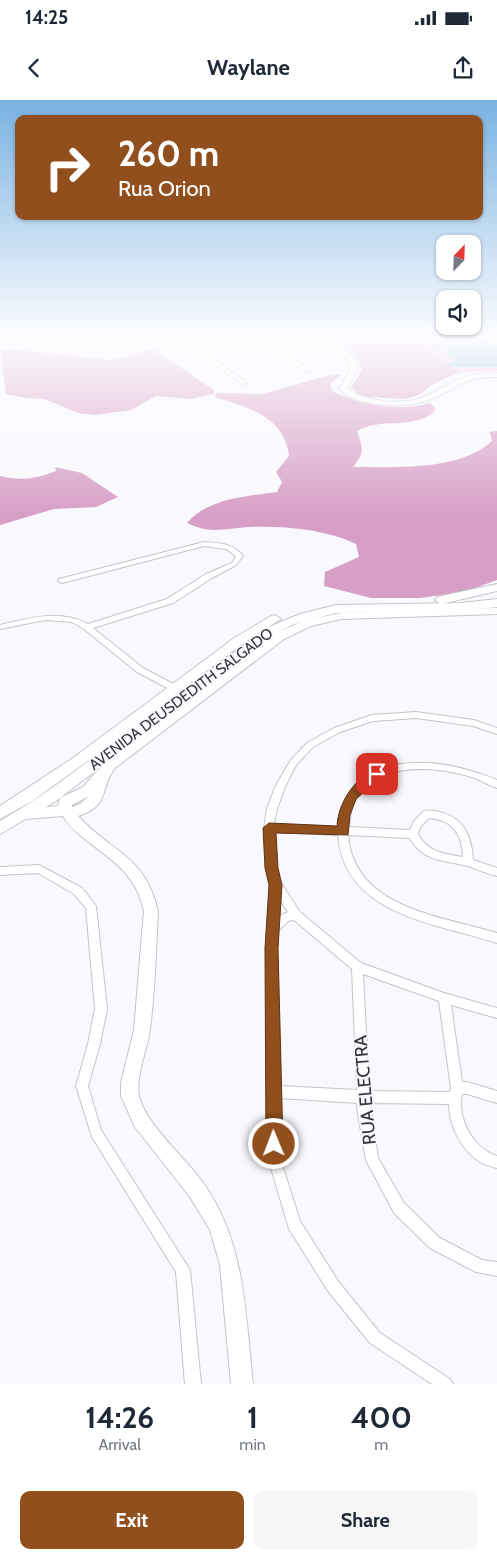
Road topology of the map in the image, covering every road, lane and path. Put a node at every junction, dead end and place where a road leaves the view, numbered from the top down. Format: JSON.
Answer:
{"nodes":[{"id":1,"x":352,"y":395,"type":"edge"},
{"id":2,"x":356,"y":395,"type":"edge"},
{"id":3,"x":421,"y":395,"type":"edge"},
{"id":4,"x":429,"y":395,"type":"edge"},
{"id":5,"x":62,"y":581,"type":"dead end"},
{"id":6,"x":497,"y":587,"type":"edge"},
{"id":7,"x":479,"y":594,"type":"junction"},
{"id":8,"x":497,"y":603,"type":"edge"},
{"id":9,"x":462,"y":610,"type":"junction"},
{"id":10,"x":497,"y":611,"type":"edge"},
{"id":11,"x":497,"y":617,"type":"edge"},
{"id":12,"x":0,"y":627,"type":"edge"},
{"id":13,"x":87,"y":627,"type":"junction"},
{"id":14,"x":174,"y":688,"type":"junction"},
{"id":15,"x":497,"y":731,"type":"edge"},
{"id":16,"x":497,"y":784,"type":"edge"},
{"id":17,"x":71,"y":803,"type":"junction"},
{"id":18,"x":0,"y":813,"type":"edge"},
{"id":19,"x":25,"y":814,"type":"junction"},
{"id":20,"x":0,"y":828,"type":"edge"},
{"id":21,"x":269,"y":828,"type":"junction"},
{"id":22,"x":343,"y":832,"type":"junction"},
{"id":23,"x":413,"y":834,"type":"junction"},
{"id":24,"x":468,"y":862,"type":"junction"},
{"id":25,"x":0,"y":871,"type":"edge"},
{"id":26,"x":497,"y":872,"type":"edge"},
{"id":27,"x":276,"y":885,"type":"junction"},
{"id":28,"x":296,"y":915,"type":"junction"},
{"id":29,"x":273,"y":929,"type":"junction"},
{"id":30,"x":497,"y":938,"type":"edge"},
{"id":31,"x":357,"y":967,"type":"junction"},
{"id":32,"x":444,"y":998,"type":"junction"},
{"id":33,"x":497,"y":1013,"type":"edge"},
{"id":34,"x":274,"y":1092,"type":"junction"},
{"id":35,"x":455,"y":1093,"type":"junction"},
{"id":36,"x":364,"y":1097,"type":"junction"},
{"id":37,"x":497,"y":1097,"type":"edge"},
{"id":38,"x":497,"y":1162,"type":"edge"},
{"id":39,"x":497,"y":1269,"type":"edge"},
{"id":40,"x":193,"y":1384,"type":"edge"},
{"id":41,"x":242,"y":1384,"type":"edge"},
{"id":42,"x":445,"y":1384,"type":"edge"}],
"edges":[{"from":1,"to":4,"type":"main road"},
{"from":2,"to":3,"type":"main road"},
{"from":5,"to":13,"type":"street"},
{"from":6,"to":7,"type":"main road","name":"AVENIDA DEUSDEDITH SALGADO"},
{"from":7,"to":9,"type":"main road"},
{"from":7,"to":14,"type":"main road","name":"AVENIDA DEUSDEDITH SALGADO"},
{"from":8,"to":9,"type":"main road","name":"AVENIDA DEUSDEDITH SALGADO"},
{"from":9,"to":10,"type":"main road"},
{"from":9,"to":11,"type":"main road"},
{"from":9,"to":17,"type":"main road","name":"AVENIDA DEUSDEDITH SALGADO"},
{"from":9,"to":17,"type":"main road"},
{"from":12,"to":13,"type":"street"},
{"from":13,"to":14,"type":"street"},
{"from":14,"to":18,"type":"main road","name":"AVENIDA DEUSDEDITH SALGADO"},
{"from":15,"to":21,"type":"street"},
{"from":16,"to":22,"type":"street"},
{"from":17,"to":19,"type":"main road"},
{"from":17,"to":19,"type":"main road","name":"AVENIDA DEUSDEDITH SALGADO"},
{"from":17,"to":41,"type":"main road"},
{"from":19,"to":20,"type":"main road","name":"AVENIDA DEUSDEDITH SALGADO"},
{"from":21,"to":22,"type":"street"},
{"from":21,"to":27,"type":"street"},
{"from":22,"to":23,"type":"street"},
{"from":22,"to":30,"type":"street"},
{"from":23,"to":24,"type":"street"},
{"from":23,"to":24,"type":"street"},
{"from":24,"to":26,"type":"street"},
{"from":25,"to":40,"type":"street"},
{"from":27,"to":28,"type":"street"},
{"from":27,"to":29,"type":"street"},
{"from":28,"to":29,"type":"street"},
{"from":28,"to":31,"type":"street"},
{"from":29,"to":34,"type":"street"},
{"from":31,"to":32,"type":"street"},
{"from":31,"to":36,"type":"street","name":"RUA ELECTRA"},
{"from":32,"to":33,"type":"street"},
{"from":32,"to":35,"type":"street"},
{"from":34,"to":36,"type":"street"},
{"from":34,"to":42,"type":"street"},
{"from":35,"to":36,"type":"street"},
{"from":35,"to":37,"type":"street"},
{"from":35,"to":38,"type":"street"},
{"from":36,"to":39,"type":"street","name":"RUA ELECTRA"}]}
